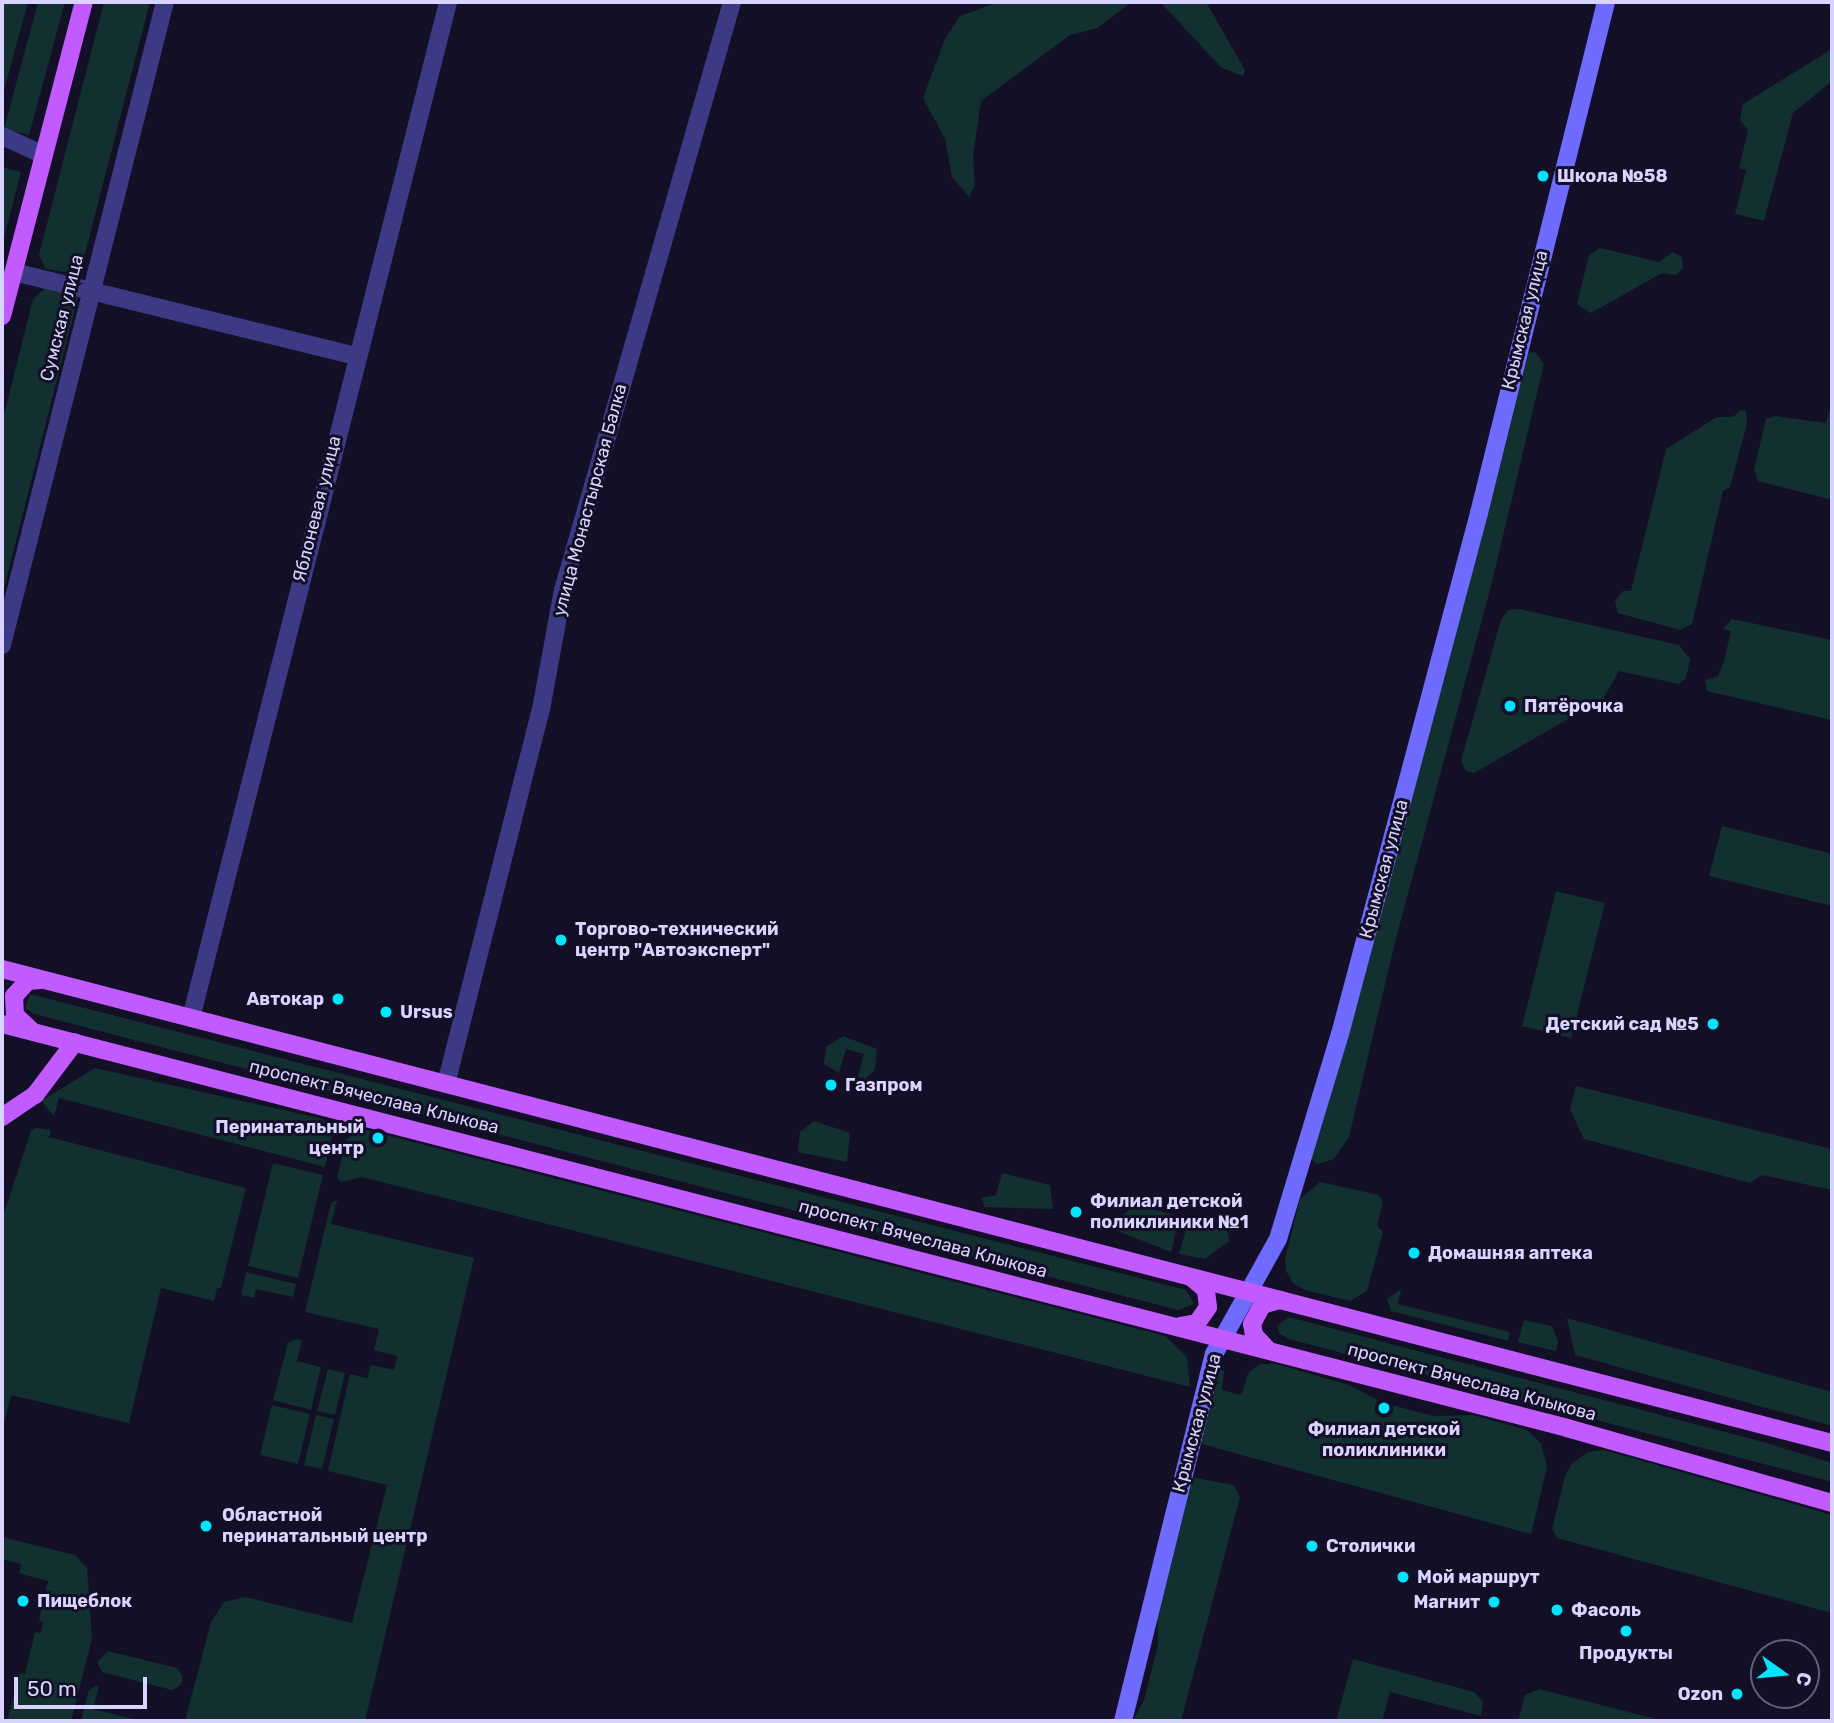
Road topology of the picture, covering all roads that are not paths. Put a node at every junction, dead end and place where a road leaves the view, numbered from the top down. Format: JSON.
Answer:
{"nodes":[{"id":1,"x":84,"y":2,"type":"edge"},
{"id":2,"x":165,"y":2,"type":"edge"},
{"id":3,"x":448,"y":2,"type":"edge"},
{"id":4,"x":732,"y":2,"type":"edge"},
{"id":5,"x":1606,"y":2,"type":"edge"},
{"id":6,"x":2,"y":136,"type":"edge"},
{"id":7,"x":44,"y":155,"type":"junction"},
{"id":8,"x":13,"y":272,"type":"junction"},
{"id":9,"x":90,"y":292,"type":"junction"},
{"id":10,"x":2,"y":316,"type":"edge"},
{"id":11,"x":355,"y":356,"type":"junction"},
{"id":12,"x":2,"y":645,"type":"edge"},
{"id":13,"x":2,"y":970,"type":"edge"},
{"id":14,"x":43,"y":980,"type":"junction"},
{"id":15,"x":191,"y":1018,"type":"junction"},
{"id":16,"x":2,"y":1024,"type":"edge"},
{"id":17,"x":34,"y":1032,"type":"junction"},
{"id":18,"x":75,"y":1042,"type":"junction"},
{"id":19,"x":446,"y":1084,"type":"junction"},
{"id":20,"x":2,"y":1117,"type":"edge"},
{"id":21,"x":1189,"y":1276,"type":"junction"},
{"id":22,"x":1246,"y":1291,"type":"junction"},
{"id":23,"x":1284,"y":1300,"type":"junction"},
{"id":24,"x":1177,"y":1326,"type":"junction"},
{"id":25,"x":1222,"y":1338,"type":"junction"},
{"id":26,"x":1269,"y":1351,"type":"junction"},
{"id":27,"x":1832,"y":1443,"type":"edge"},
{"id":28,"x":1832,"y":1503,"type":"edge"},
{"id":29,"x":1123,"y":1721,"type":"edge"}],
"edges":[{"from":1,"to":7,"type":"main road"},
{"from":2,"to":9,"type":"street","name":"Сумская улица"},
{"from":3,"to":11,"type":"street","name":"Яблоневая улица"},
{"from":4,"to":19,"type":"street","name":"улица Монастырская Балка"},
{"from":5,"to":22,"type":"street","name":"Крымская улица"},
{"from":6,"to":7,"type":"street"},
{"from":7,"to":8,"type":"main road"},
{"from":8,"to":9,"type":"street"},
{"from":8,"to":10,"type":"main road"},
{"from":9,"to":11,"type":"street"},
{"from":9,"to":12,"type":"street","name":"Сумская улица"},
{"from":11,"to":15,"type":"street","name":"Яблоневая улица"},
{"from":13,"to":14,"type":"main road","name":"проспект Вячеслава Клыкова"},
{"from":14,"to":15,"type":"main road","name":"проспект Вячеслава Клыкова"},
{"from":14,"to":17,"type":"main road"},
{"from":15,"to":19,"type":"main road","name":"проспект Вячеслава Клыкова"},
{"from":16,"to":17,"type":"main road","name":"проспект Вячеслава Клыкова"},
{"from":17,"to":18,"type":"main road","name":"проспект Вячеслава Клыкова"},
{"from":18,"to":20,"type":"main road"},
{"from":18,"to":24,"type":"main road","name":"проспект Вячеслава Клыкова"},
{"from":19,"to":21,"type":"main road","name":"проспект Вячеслава Клыкова"},
{"from":21,"to":22,"type":"main road","name":"проспект Вячеслава Клыкова"},
{"from":21,"to":24,"type":"main road"},
{"from":22,"to":23,"type":"main road","name":"проспект Вячеслава Клыкова"},
{"from":22,"to":25,"type":"street","name":"Крымская улица"},
{"from":23,"to":26,"type":"main road"},
{"from":23,"to":27,"type":"main road","name":"проспект Вячеслава Клыкова"},
{"from":24,"to":25,"type":"main road","name":"проспект Вячеслава Клыкова"},
{"from":25,"to":26,"type":"main road","name":"проспект Вячеслава Клыкова"},
{"from":25,"to":29,"type":"street","name":"Крымская улица"},
{"from":26,"to":28,"type":"main road","name":"проспект Вячеслава Клыкова"}]}
